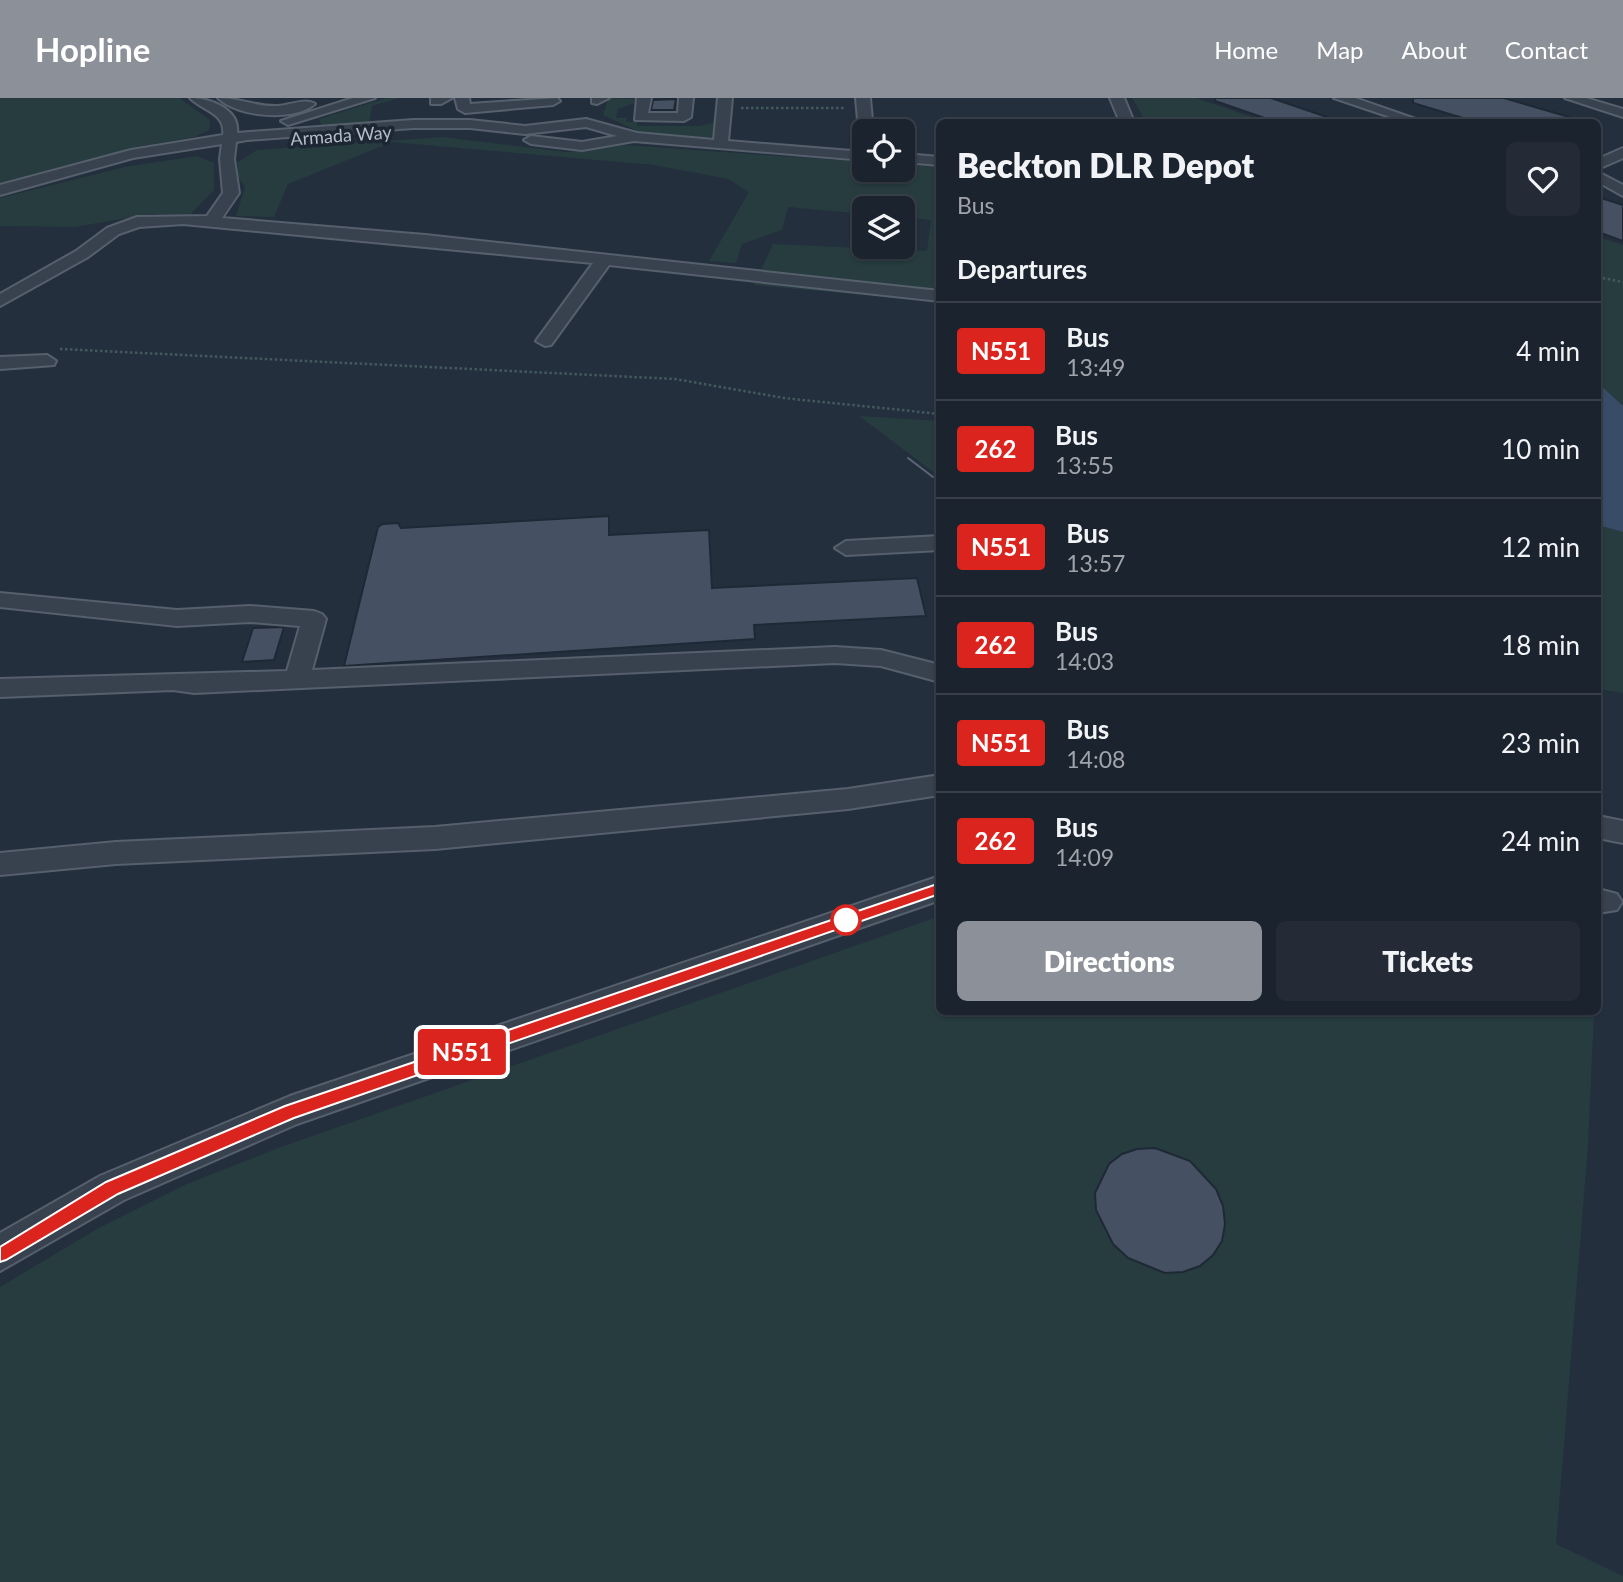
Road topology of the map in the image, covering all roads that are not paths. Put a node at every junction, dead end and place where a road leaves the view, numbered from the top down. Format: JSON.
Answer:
{"nodes":[{"id":1,"x":197,"y":98,"type":"edge"},
{"id":2,"x":225,"y":98,"type":"edge"},
{"id":3,"x":327,"y":98,"type":"edge"},
{"id":4,"x":369,"y":98,"type":"edge"},
{"id":5,"x":462,"y":98,"type":"edge"},
{"id":6,"x":644,"y":98,"type":"edge"},
{"id":7,"x":686,"y":98,"type":"edge"},
{"id":8,"x":1117,"y":98,"type":"edge"},
{"id":9,"x":1341,"y":98,"type":"edge"},
{"id":10,"x":1572,"y":98,"type":"edge"},
{"id":11,"x":599,"y":99,"type":"edge"},
{"id":12,"x":307,"y":101,"type":"edge"},
{"id":13,"x":554,"y":101,"type":"dead end"},
{"id":14,"x":729,"y":103,"type":"edge"},
{"id":15,"x":581,"y":106,"type":"dead end"},
{"id":16,"x":1623,"y":113,"type":"edge"},
{"id":17,"x":1126,"y":119,"type":"edge"},
{"id":18,"x":1408,"y":119,"type":"edge"},
{"id":19,"x":604,"y":127,"type":"junction"},
{"id":20,"x":559,"y":128,"type":"junction"},
{"id":21,"x":636,"y":137,"type":"junction"},
{"id":22,"x":230,"y":140,"type":"junction"},
{"id":23,"x":599,"y":142,"type":"junction"},
{"id":24,"x":564,"y":145,"type":"junction"},
{"id":25,"x":721,"y":145,"type":"junction"},
{"id":26,"x":1623,"y":152,"type":"edge"},
{"id":27,"x":852,"y":155,"type":"edge"},
{"id":28,"x":915,"y":159,"type":"edge"},
{"id":29,"x":936,"y":161,"type":"edge"},
{"id":30,"x":1601,"y":163,"type":"edge"},
{"id":31,"x":1601,"y":178,"type":"edge"},
{"id":32,"x":0,"y":190,"type":"edge"},
{"id":33,"x":1623,"y":191,"type":"edge"},
{"id":34,"x":212,"y":220,"type":"junction"},
{"id":35,"x":605,"y":260,"type":"junction"},
{"id":36,"x":936,"y":296,"type":"edge"},
{"id":37,"x":0,"y":301,"type":"edge"},
{"id":38,"x":545,"y":341,"type":"dead end"},
{"id":39,"x":49,"y":355,"type":"road end"},
{"id":40,"x":0,"y":363,"type":"edge"},
{"id":41,"x":936,"y":543,"type":"edge"},
{"id":42,"x":846,"y":548,"type":"dead end"},
{"id":43,"x":0,"y":600,"type":"edge"},
{"id":44,"x":936,"y":673,"type":"edge"},
{"id":45,"x":297,"y":679,"type":"junction"},
{"id":46,"x":0,"y":688,"type":"edge"},
{"id":47,"x":936,"y":786,"type":"edge"},
{"id":48,"x":1601,"y":828,"type":"edge"},
{"id":49,"x":1623,"y":832,"type":"edge"},
{"id":50,"x":0,"y":864,"type":"edge"},
{"id":51,"x":936,"y":889,"type":"edge"},
{"id":52,"x":0,"y":1253,"type":"edge"}],
"edges":[{"from":1,"to":22,"type":"street"},
{"from":2,"to":12,"type":"street"},
{"from":3,"to":12,"type":"street"},
{"from":4,"to":22,"type":"street"},
{"from":5,"to":13,"type":"street"},
{"from":6,"to":7,"type":"street"},
{"from":8,"to":17,"type":"street"},
{"from":9,"to":18,"type":"street"},
{"from":10,"to":16,"type":"street"},
{"from":11,"to":19,"type":"street"},
{"from":14,"to":25,"type":"street"},
{"from":15,"to":20,"type":"street"},
{"from":19,"to":20,"type":"street","name":"Armada Way"},
{"from":19,"to":21,"type":"street","name":"Armada Way"},
{"from":19,"to":23,"type":"street"},
{"from":20,"to":22,"type":"street","name":"Armada Way"},
{"from":20,"to":24,"type":"street"},
{"from":21,"to":23,"type":"street","name":"Armada Way"},
{"from":21,"to":25,"type":"street","name":"Armada Way"},
{"from":22,"to":24,"type":"street","name":"Armada Way"},
{"from":22,"to":32,"type":"street","name":"Armada Way"},
{"from":22,"to":34,"type":"street"},
{"from":23,"to":24,"type":"street","name":"Armada Way"},
{"from":25,"to":27,"type":"street","name":"Armada Way"},
{"from":26,"to":30,"type":"street"},
{"from":28,"to":29,"type":"street"},
{"from":31,"to":33,"type":"street"},
{"from":34,"to":35,"type":"street"},
{"from":34,"to":37,"type":"street"},
{"from":35,"to":36,"type":"street"},
{"from":35,"to":38,"type":"street"},
{"from":39,"to":40,"type":"street"},
{"from":41,"to":42,"type":"street"},
{"from":43,"to":45,"type":"street"},
{"from":44,"to":45,"type":"street"},
{"from":45,"to":46,"type":"street"},
{"from":47,"to":50,"type":"street"},
{"from":48,"to":49,"type":"street"},
{"from":51,"to":52,"type":"street"}]}
